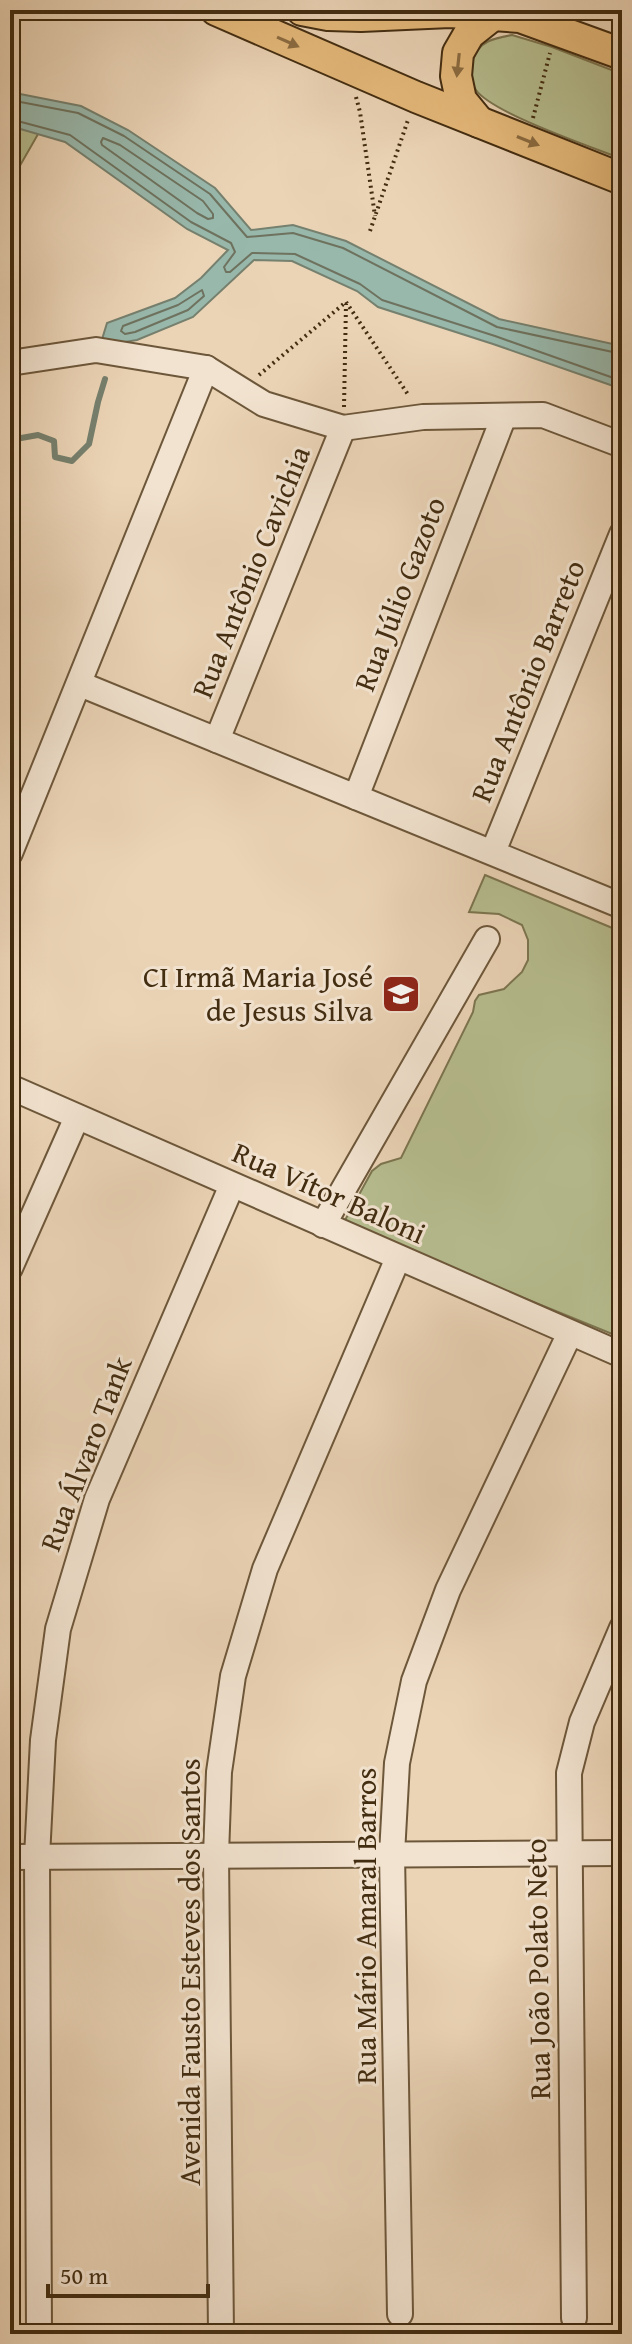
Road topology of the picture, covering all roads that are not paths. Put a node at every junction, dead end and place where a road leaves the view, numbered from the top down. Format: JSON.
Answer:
{"nodes":[{"id":1,"x":216,"y":10,"type":"edge"},
{"id":2,"x":302,"y":10,"type":"edge"},
{"id":3,"x":525,"y":20,"type":"edge"},
{"id":4,"x":622,"y":54,"type":"edge"},
{"id":5,"x":479,"y":122,"type":"junction"},
{"id":6,"x":622,"y":179,"type":"edge"},
{"id":7,"x":10,"y":363,"type":"edge"},
{"id":8,"x":206,"y":368,"type":"junction"},
{"id":9,"x":504,"y":416,"type":"junction"},
{"id":10,"x":343,"y":428,"type":"junction"},
{"id":11,"x":622,"y":445,"type":"edge"},
{"id":12,"x":622,"y":534,"type":"edge"},
{"id":13,"x":80,"y":684,"type":"junction"},
{"id":14,"x":217,"y":740,"type":"junction"},
{"id":15,"x":356,"y":797,"type":"junction"},
{"id":16,"x":493,"y":852,"type":"junction"},
{"id":17,"x":10,"y":853,"type":"edge"},
{"id":18,"x":622,"y":906,"type":"edge"},
{"id":19,"x":487,"y":939,"type":"dead end"},
{"id":20,"x":10,"y":1087,"type":"edge"},
{"id":21,"x":77,"y":1117,"type":"junction"},
{"id":22,"x":232,"y":1185,"type":"junction"},
{"id":23,"x":323,"y":1225,"type":"junction"},
{"id":24,"x":398,"y":1258,"type":"junction"},
{"id":25,"x":10,"y":1268,"type":"edge"},
{"id":26,"x":570,"y":1333,"type":"junction"},
{"id":27,"x":622,"y":1355,"type":"edge"},
{"id":28,"x":622,"y":1628,"type":"edge"},
{"id":29,"x":568,"y":1853,"type":"junction"},
{"id":30,"x":622,"y":1853,"type":"edge"},
{"id":31,"x":392,"y":1854,"type":"junction"},
{"id":32,"x":216,"y":1855,"type":"junction"},
{"id":33,"x":10,"y":1857,"type":"edge"},
{"id":34,"x":37,"y":1857,"type":"junction"},
{"id":35,"x":400,"y":2314,"type":"dead end"},
{"id":36,"x":574,"y":2318,"type":"dead end"},
{"id":37,"x":39,"y":2334,"type":"edge"},
{"id":38,"x":221,"y":2334,"type":"edge"}],
"edges":[{"from":1,"to":5,"type":"main road","one_way":true},
{"from":2,"to":3,"type":"main road"},
{"from":3,"to":4,"type":"main road"},
{"from":3,"to":5,"type":"main road","one_way":true},
{"from":5,"to":6,"type":"main road","one_way":true},
{"from":7,"to":8,"type":"street"},
{"from":8,"to":10,"type":"street"},
{"from":8,"to":13,"type":"street"},
{"from":9,"to":10,"type":"street"},
{"from":9,"to":11,"type":"street"},
{"from":9,"to":15,"type":"street","name":"Rua Júlio Gazoto"},
{"from":10,"to":14,"type":"street","name":"Rua Antônio Cavichia"},
{"from":12,"to":16,"type":"street","name":"Rua Antônio Barreto"},
{"from":13,"to":14,"type":"street"},
{"from":13,"to":17,"type":"street"},
{"from":14,"to":15,"type":"street"},
{"from":15,"to":16,"type":"street"},
{"from":16,"to":18,"type":"street"},
{"from":19,"to":23,"type":"street"},
{"from":20,"to":21,"type":"street","name":"Rua Vítor Baloni"},
{"from":21,"to":22,"type":"street","name":"Rua Vítor Baloni"},
{"from":21,"to":25,"type":"street"},
{"from":22,"to":23,"type":"street","name":"Rua Vítor Baloni"},
{"from":22,"to":34,"type":"street","name":"Rua Álvaro Tank"},
{"from":23,"to":24,"type":"street","name":"Rua Vítor Baloni"},
{"from":24,"to":26,"type":"street","name":"Rua Vítor Baloni"},
{"from":24,"to":32,"type":"street","name":"Avenida Fausto Esteves dos Santos"},
{"from":26,"to":27,"type":"street","name":"Rua Vítor Baloni"},
{"from":26,"to":31,"type":"street","name":"Rua Mário Amaral Barros"},
{"from":28,"to":29,"type":"street","name":"Rua João Polato Neto"},
{"from":29,"to":30,"type":"street"},
{"from":29,"to":31,"type":"street"},
{"from":29,"to":36,"type":"street","name":"Rua João Polato Neto"},
{"from":31,"to":32,"type":"street"},
{"from":31,"to":35,"type":"street","name":"Rua Mário Amaral Barros"},
{"from":32,"to":34,"type":"street"},
{"from":32,"to":38,"type":"street","name":"Avenida Fausto Esteves dos Santos"},
{"from":33,"to":34,"type":"street"},
{"from":34,"to":37,"type":"street","name":"Rua Álvaro Tank"}]}
